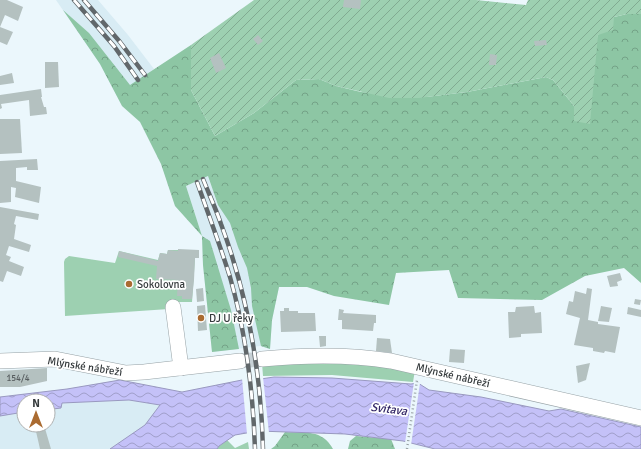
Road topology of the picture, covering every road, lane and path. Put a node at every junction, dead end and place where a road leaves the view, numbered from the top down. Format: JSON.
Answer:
{"nodes":[{"id":1,"x":173,"y":306,"type":"dead end"},
{"id":2,"x":262,"y":359,"type":"tunnel mouth"},
{"id":3,"x":0,"y":361,"type":"edge"},
{"id":4,"x":240,"y":361,"type":"tunnel mouth"},
{"id":5,"x":180,"y":368,"type":"junction"},
{"id":6,"x":417,"y":382,"type":"dead end"},
{"id":7,"x":641,"y":418,"type":"edge"},
{"id":8,"x":408,"y":448,"type":"edge"}],
"edges":[{"from":1,"to":5,"type":"street"},
{"from":2,"to":7,"type":"street","name":"Mlýnské nábřeží"},
{"from":3,"to":5,"type":"street","name":"Mlýnské nábřeží"},
{"from":4,"to":5,"type":"street","name":"Mlýnské nábřeží"},
{"from":6,"to":8,"type":"path"}]}
